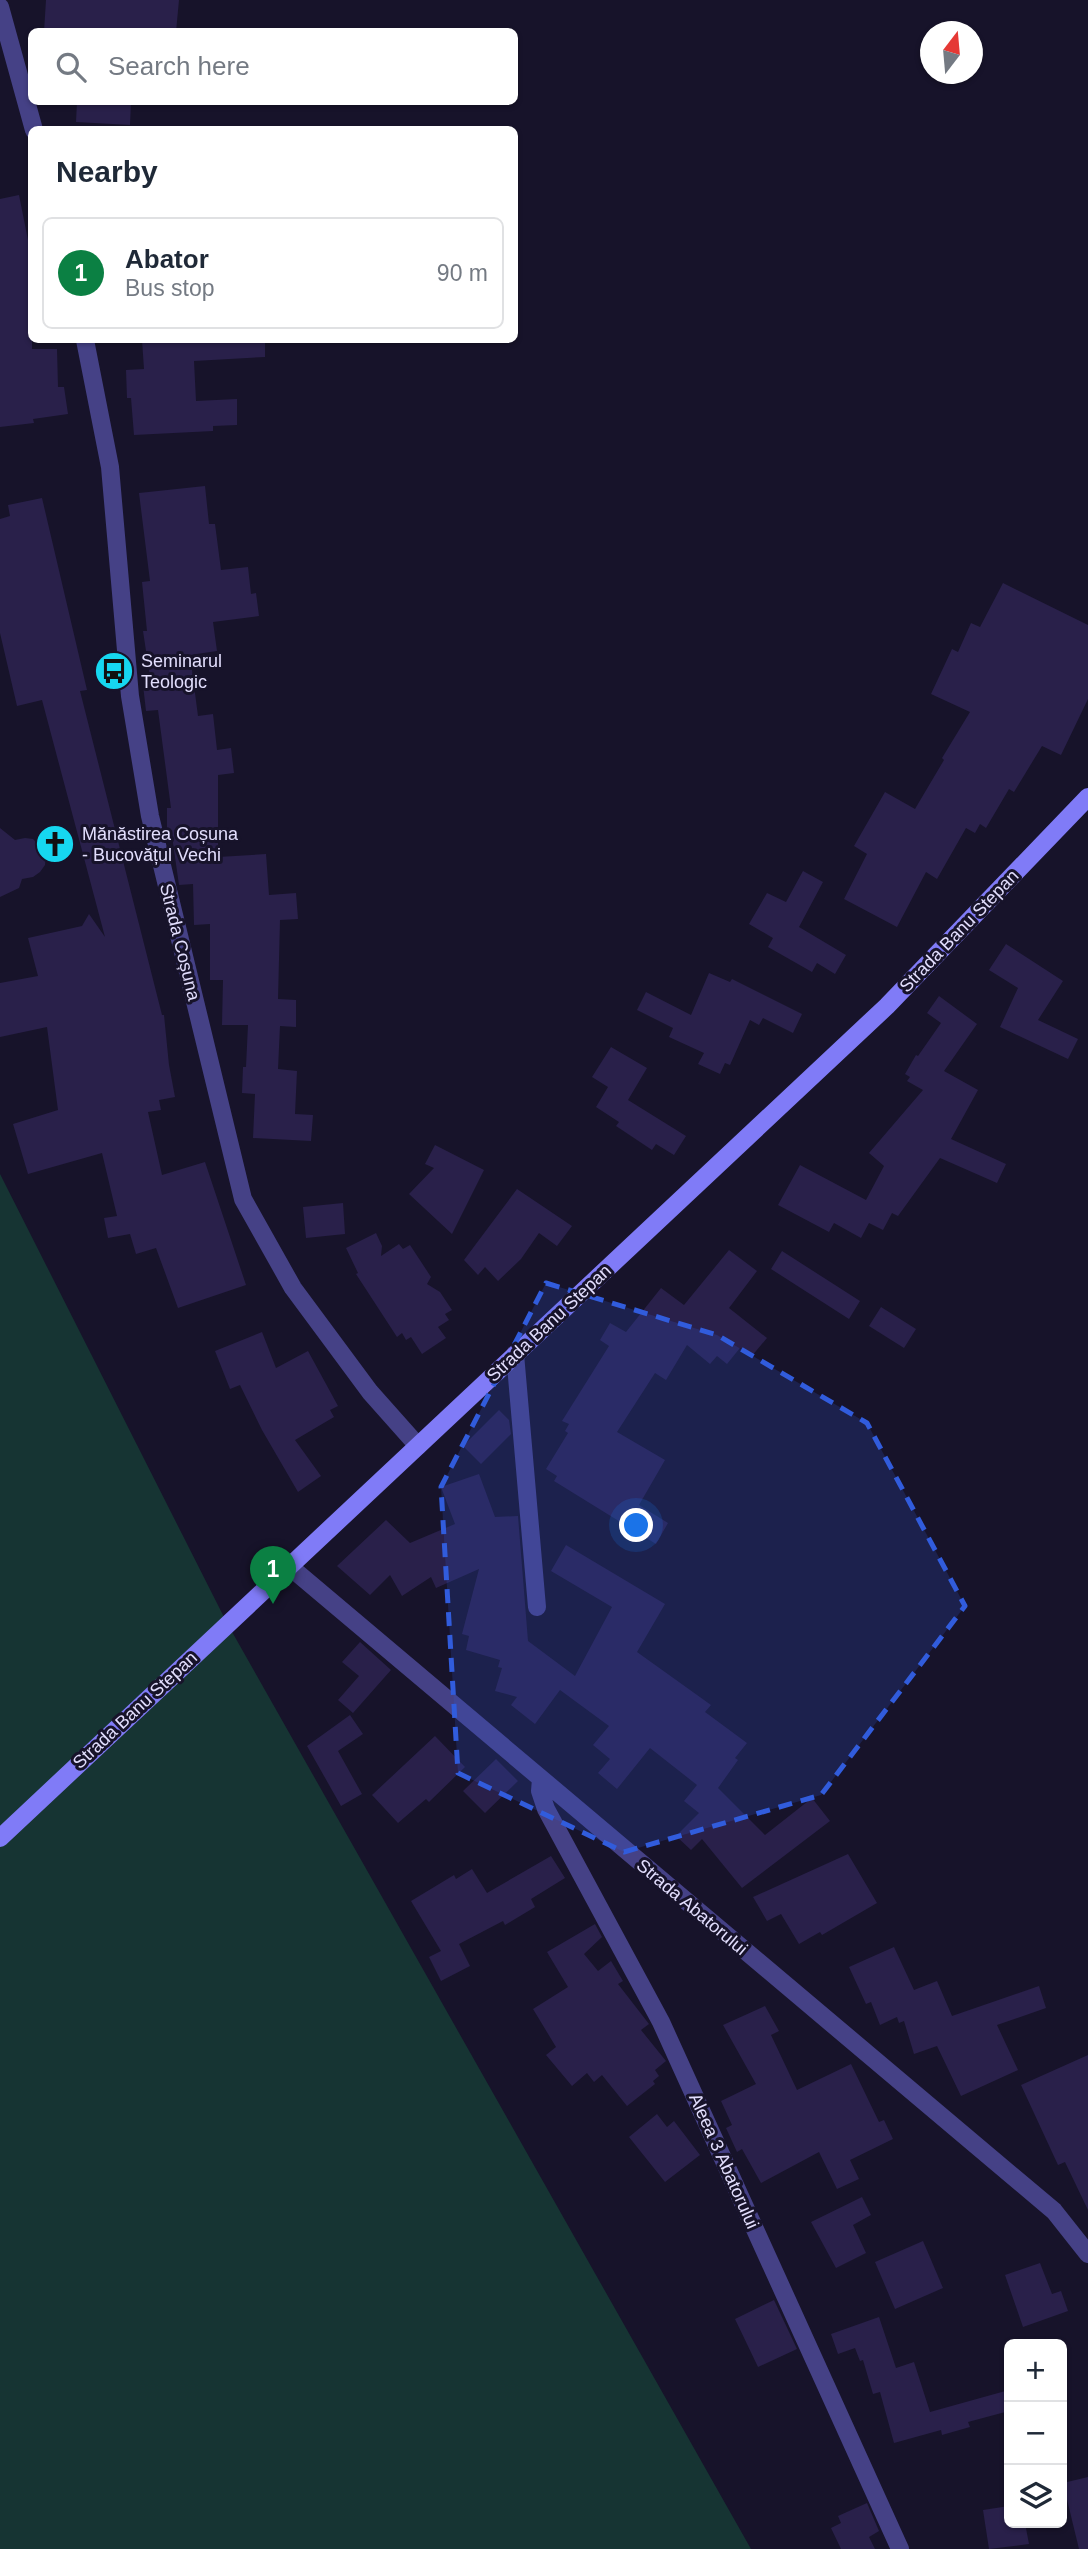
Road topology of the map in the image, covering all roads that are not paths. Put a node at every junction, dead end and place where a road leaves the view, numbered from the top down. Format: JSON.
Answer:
{"nodes":[{"id":1,"x":0,"y":7,"type":"edge"},
{"id":2,"x":33,"y":126,"type":"edge"},
{"id":3,"x":86,"y":343,"type":"edge"},
{"id":4,"x":1088,"y":797,"type":"edge"},
{"id":5,"x":515,"y":1354,"type":"junction"},
{"id":6,"x":418,"y":1446,"type":"junction"},
{"id":7,"x":289,"y":1566,"type":"junction"},
{"id":8,"x":537,"y":1607,"type":"dead end"},
{"id":9,"x":541,"y":1779,"type":"junction"},
{"id":10,"x":0,"y":1838,"type":"edge"},
{"id":11,"x":1088,"y":2254,"type":"edge"},
{"id":12,"x":900,"y":2549,"type":"edge"}],
"edges":[{"from":1,"to":2,"type":"street"},
{"from":3,"to":6,"type":"street","name":"Strada Coșuna"},
{"from":4,"to":5,"type":"main road","name":"Strada Banu Stepan"},
{"from":5,"to":6,"type":"main road","name":"Strada Banu Stepan"},
{"from":5,"to":8,"type":"street"},
{"from":6,"to":7,"type":"main road","name":"Strada Banu Stepan"},
{"from":7,"to":9,"type":"street","name":"Strada Abatorului"},
{"from":7,"to":10,"type":"main road","name":"Strada Banu Stepan"},
{"from":9,"to":11,"type":"street","name":"Strada Abatorului"},
{"from":9,"to":12,"type":"street","name":"Aleea 3 Abatorului"}]}
